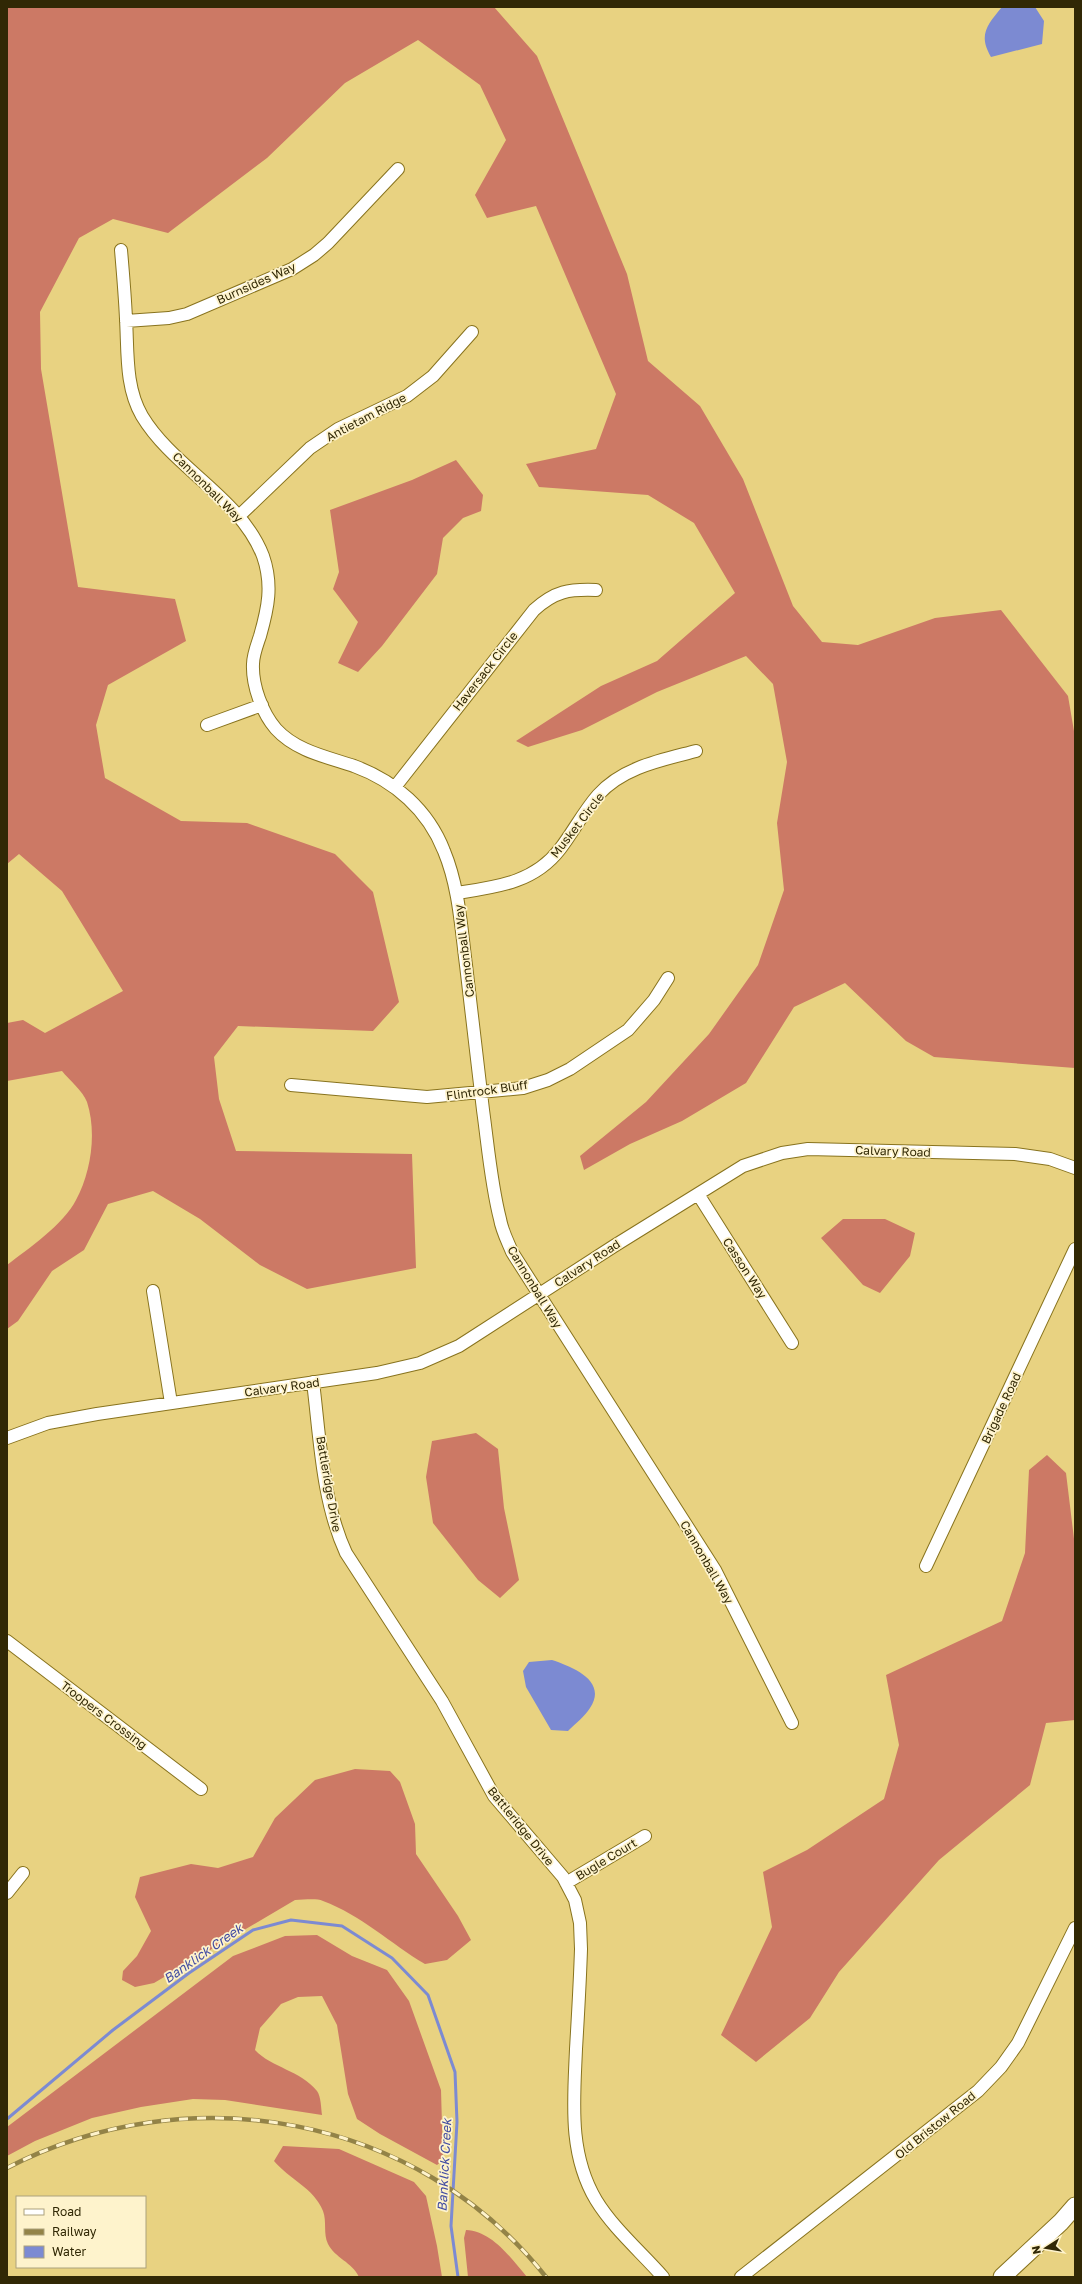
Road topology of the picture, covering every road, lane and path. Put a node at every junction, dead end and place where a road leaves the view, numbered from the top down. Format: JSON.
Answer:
{"nodes":[{"id":1,"x":398,"y":170,"type":"dead end"},
{"id":2,"x":121,"y":250,"type":"dead end"},
{"id":3,"x":126,"y":321,"type":"junction"},
{"id":4,"x":472,"y":332,"type":"dead end"},
{"id":5,"x":239,"y":516,"type":"junction"},
{"id":6,"x":596,"y":590,"type":"dead end"},
{"id":7,"x":262,"y":705,"type":"junction"},
{"id":8,"x":207,"y":725,"type":"dead end"},
{"id":9,"x":696,"y":751,"type":"dead end"},
{"id":10,"x":395,"y":787,"type":"junction"},
{"id":11,"x":457,"y":893,"type":"junction"},
{"id":12,"x":668,"y":978,"type":"dead end"},
{"id":13,"x":291,"y":1085,"type":"dead end"},
{"id":14,"x":481,"y":1092,"type":"junction"},
{"id":15,"x":1075,"y":1168,"type":"edge"},
{"id":16,"x":698,"y":1194,"type":"junction"},
{"id":17,"x":1075,"y":1249,"type":"edge"},
{"id":18,"x":154,"y":1291,"type":"dead end"},
{"id":19,"x":538,"y":1295,"type":"junction"},
{"id":20,"x":792,"y":1343,"type":"dead end"},
{"id":21,"x":313,"y":1382,"type":"junction"},
{"id":22,"x":171,"y":1403,"type":"junction"},
{"id":23,"x":7,"y":1438,"type":"edge"},
{"id":24,"x":926,"y":1566,"type":"dead end"},
{"id":25,"x":7,"y":1641,"type":"edge"},
{"id":26,"x":792,"y":1722,"type":"dead end"},
{"id":27,"x":201,"y":1789,"type":"dead end"},
{"id":28,"x":645,"y":1836,"type":"dead end"},
{"id":29,"x":23,"y":1873,"type":"dead end"},
{"id":30,"x":566,"y":1883,"type":"junction"},
{"id":31,"x":7,"y":1894,"type":"edge"},
{"id":32,"x":1075,"y":1928,"type":"edge"},
{"id":33,"x":1075,"y":2206,"type":"edge"},
{"id":34,"x":663,"y":2277,"type":"edge"},
{"id":35,"x":741,"y":2277,"type":"edge"},
{"id":36,"x":1002,"y":2277,"type":"edge"}],
"edges":[{"from":1,"to":3,"type":"street","name":"Burnsides Way"},
{"from":2,"to":3,"type":"street","name":"Cannonball Way"},
{"from":3,"to":5,"type":"street","name":"Cannonball Way"},
{"from":4,"to":5,"type":"street","name":"Antietam Ridge"},
{"from":5,"to":7,"type":"street","name":"Cannonball Way"},
{"from":6,"to":10,"type":"street","name":"Haversack Circle"},
{"from":7,"to":8,"type":"street"},
{"from":7,"to":10,"type":"street","name":"Cannonball Way"},
{"from":9,"to":11,"type":"street","name":"Musket Circle"},
{"from":10,"to":11,"type":"street","name":"Cannonball Way"},
{"from":11,"to":14,"type":"street","name":"Cannonball Way"},
{"from":12,"to":14,"type":"street","name":"Flintrock Bluff"},
{"from":13,"to":14,"type":"street","name":"Flintrock Bluff"},
{"from":14,"to":19,"type":"street","name":"Cannonball Way"},
{"from":15,"to":16,"type":"street","name":"Calvary Road"},
{"from":16,"to":19,"type":"street","name":"Calvary Road"},
{"from":16,"to":20,"type":"street","name":"Casson Way"},
{"from":17,"to":24,"type":"street","name":"Brigade Road"},
{"from":18,"to":22,"type":"street"},
{"from":19,"to":21,"type":"street","name":"Calvary Road"},
{"from":19,"to":26,"type":"street","name":"Cannonball Way"},
{"from":21,"to":22,"type":"street","name":"Calvary Road"},
{"from":21,"to":30,"type":"street","name":"Battleridge Drive"},
{"from":22,"to":23,"type":"street","name":"Calvary Road"},
{"from":25,"to":27,"type":"street","name":"Troopers Crossing"},
{"from":28,"to":30,"type":"street","name":"Bugle Court"},
{"from":29,"to":31,"type":"street"},
{"from":30,"to":34,"type":"street","name":"Battleridge Drive"},
{"from":32,"to":35,"type":"street","name":"Old Bristow Road"},
{"from":33,"to":36,"type":"main road"}]}
